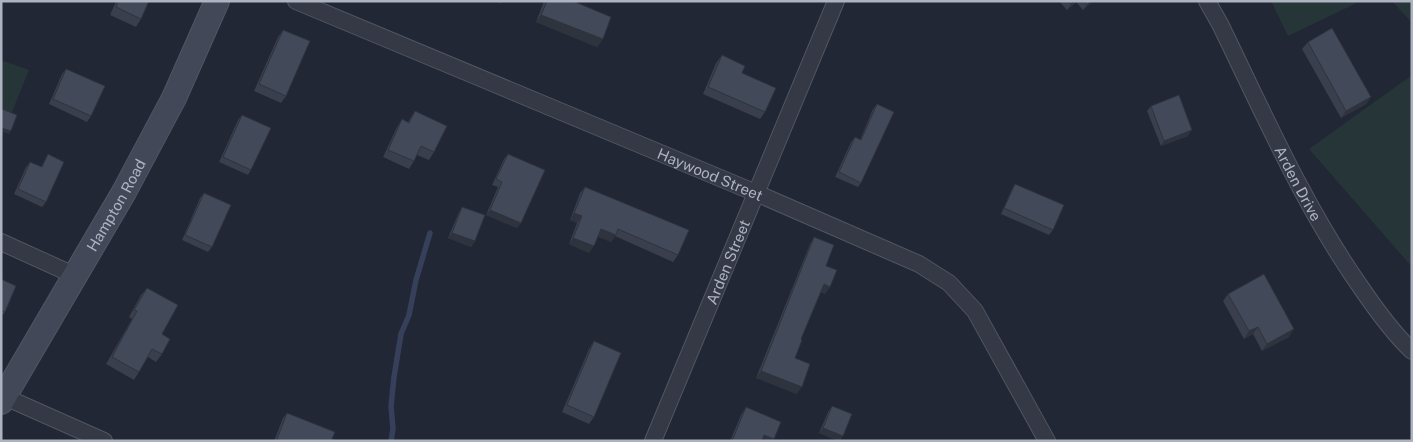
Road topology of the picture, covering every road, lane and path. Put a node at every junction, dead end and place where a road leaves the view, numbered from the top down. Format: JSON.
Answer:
{"nodes":[{"id":1,"x":217,"y":1,"type":"edge"},
{"id":2,"x":296,"y":1,"type":"edge"},
{"id":3,"x":836,"y":1,"type":"edge"},
{"id":4,"x":1207,"y":1,"type":"edge"},
{"id":5,"x":756,"y":193,"type":"junction"},
{"id":6,"x":1,"y":242,"type":"edge"},
{"id":7,"x":76,"y":276,"type":"junction"},
{"id":8,"x":1412,"y":351,"type":"edge"},
{"id":9,"x":3,"y":399,"type":"edge"},
{"id":10,"x":104,"y":441,"type":"edge"},
{"id":11,"x":654,"y":441,"type":"edge"},
{"id":12,"x":1047,"y":441,"type":"edge"}],
"edges":[{"from":1,"to":7,"type":"main road","name":"Hampton Road"},
{"from":2,"to":5,"type":"street","name":"Haywood Street"},
{"from":3,"to":5,"type":"street","name":"Arden Street"},
{"from":4,"to":8,"type":"street","name":"Arden Drive"},
{"from":5,"to":11,"type":"street","name":"Arden Street"},
{"from":5,"to":12,"type":"street","name":"Haywood Street"},
{"from":6,"to":7,"type":"street"},
{"from":7,"to":9,"type":"main road","name":"Hampton Road"},
{"from":9,"to":10,"type":"street"}]}
